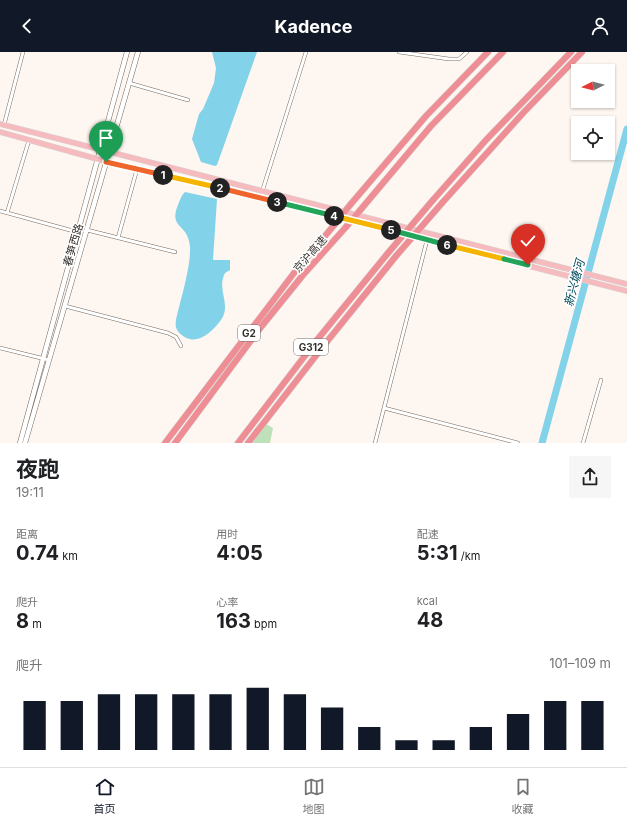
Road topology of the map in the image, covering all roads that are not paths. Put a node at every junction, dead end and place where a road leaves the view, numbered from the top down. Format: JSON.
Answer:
{"nodes":[{"id":1,"x":23,"y":52,"type":"edge"},
{"id":2,"x":127,"y":52,"type":"edge"},
{"id":3,"x":138,"y":52,"type":"edge"},
{"id":4,"x":306,"y":52,"type":"edge"},
{"id":5,"x":399,"y":52,"type":"edge"},
{"id":6,"x":466,"y":52,"type":"edge"},
{"id":7,"x":488,"y":52,"type":"edge"},
{"id":8,"x":503,"y":52,"type":"edge"},
{"id":9,"x":570,"y":52,"type":"edge"},
{"id":10,"x":582,"y":52,"type":"edge"},
{"id":11,"x":129,"y":83,"type":"junction"},
{"id":12,"x":188,"y":100,"type":"dead end"},
{"id":13,"x":2,"y":125,"type":"edge"},
{"id":14,"x":0,"y":132,"type":"edge"},
{"id":15,"x":29,"y":140,"type":"junction"},
{"id":16,"x":99,"y":150,"type":"junction"},
{"id":17,"x":109,"y":153,"type":"junction"},
{"id":18,"x":97,"y":159,"type":"junction"},
{"id":19,"x":106,"y":162,"type":"junction"},
{"id":20,"x":137,"y":169,"type":"junction"},
{"id":21,"x":262,"y":192,"type":"junction"},
{"id":22,"x":0,"y":211,"type":"edge"},
{"id":23,"x":7,"y":212,"type":"junction"},
{"id":24,"x":87,"y":230,"type":"junction"},
{"id":25,"x":77,"y":232,"type":"junction"},
{"id":26,"x":118,"y":238,"type":"junction"},
{"id":27,"x":427,"y":240,"type":"junction"},
{"id":28,"x":176,"y":252,"type":"dead end"},
{"id":29,"x":627,"y":284,"type":"edge"},
{"id":30,"x":627,"y":291,"type":"edge"},
{"id":31,"x":65,"y":306,"type":"junction"},
{"id":32,"x":181,"y":346,"type":"dead end"},
{"id":33,"x":0,"y":348,"type":"edge"},
{"id":34,"x":43,"y":358,"type":"junction"},
{"id":35,"x":49,"y":360,"type":"junction"},
{"id":36,"x":601,"y":380,"type":"dead end"},
{"id":37,"x":384,"y":408,"type":"junction"},
{"id":38,"x":20,"y":443,"type":"edge"},
{"id":39,"x":25,"y":443,"type":"edge"},
{"id":40,"x":165,"y":443,"type":"edge"},
{"id":41,"x":175,"y":443,"type":"edge"},
{"id":42,"x":238,"y":443,"type":"edge"},
{"id":43,"x":248,"y":443,"type":"edge"},
{"id":44,"x":374,"y":443,"type":"edge"},
{"id":45,"x":518,"y":443,"type":"edge"},
{"id":46,"x":583,"y":443,"type":"edge"}],
"edges":[{"from":1,"to":13,"type":"street"},
{"from":2,"to":16,"type":"main road","name":"春笋西路"},
{"from":3,"to":11,"type":"main road","name":"春笋西路"},
{"from":4,"to":21,"type":"street"},
{"from":5,"to":6,"type":"street"},
{"from":7,"to":40,"type":"highway","name":"京沪高速","number":"G2","bridge":true},
{"from":8,"to":41,"type":"highway","name":"京沪高速","number":"G2","bridge":true},
{"from":9,"to":42,"type":"highway","number":"G312","bridge":true},
{"from":10,"to":43,"type":"highway","number":"G312","bridge":true},
{"from":11,"to":12,"type":"street"},
{"from":11,"to":17,"type":"main road","name":"春笋西路"},
{"from":13,"to":16,"type":"main road"},
{"from":14,"to":15,"type":"main road"},
{"from":15,"to":18,"type":"main road"},
{"from":15,"to":23,"type":"street"},
{"from":16,"to":17,"type":"main road"},
{"from":16,"to":18,"type":"main road","name":"春笋西路"},
{"from":17,"to":19,"type":"main road","name":"春笋西路"},
{"from":17,"to":21,"type":"main road"},
{"from":18,"to":19,"type":"main road"},
{"from":18,"to":25,"type":"main road","name":"春笋西路"},
{"from":19,"to":20,"type":"main road"},
{"from":19,"to":24,"type":"main road","name":"春笋西路"},
{"from":20,"to":26,"type":"street"},
{"from":20,"to":27,"type":"main road"},
{"from":21,"to":29,"type":"main road"},
{"from":22,"to":23,"type":"street"},
{"from":23,"to":25,"type":"street"},
{"from":24,"to":26,"type":"street"},
{"from":24,"to":31,"type":"main road","name":"春笋西路"},
{"from":25,"to":34,"type":"main road","name":"春笋西路"},
{"from":26,"to":28,"type":"street"},
{"from":27,"to":30,"type":"main road"},
{"from":27,"to":37,"type":"street"},
{"from":31,"to":32,"type":"street"},
{"from":31,"to":35,"type":"main road","name":"春笋西路"},
{"from":33,"to":34,"type":"street"},
{"from":34,"to":35,"type":"street"},
{"from":34,"to":38,"type":"main road","name":"春笋西路"},
{"from":35,"to":39,"type":"main road","name":"春笋西路"},
{"from":36,"to":46,"type":"street"},
{"from":37,"to":44,"type":"street"},
{"from":37,"to":45,"type":"street"}]}
